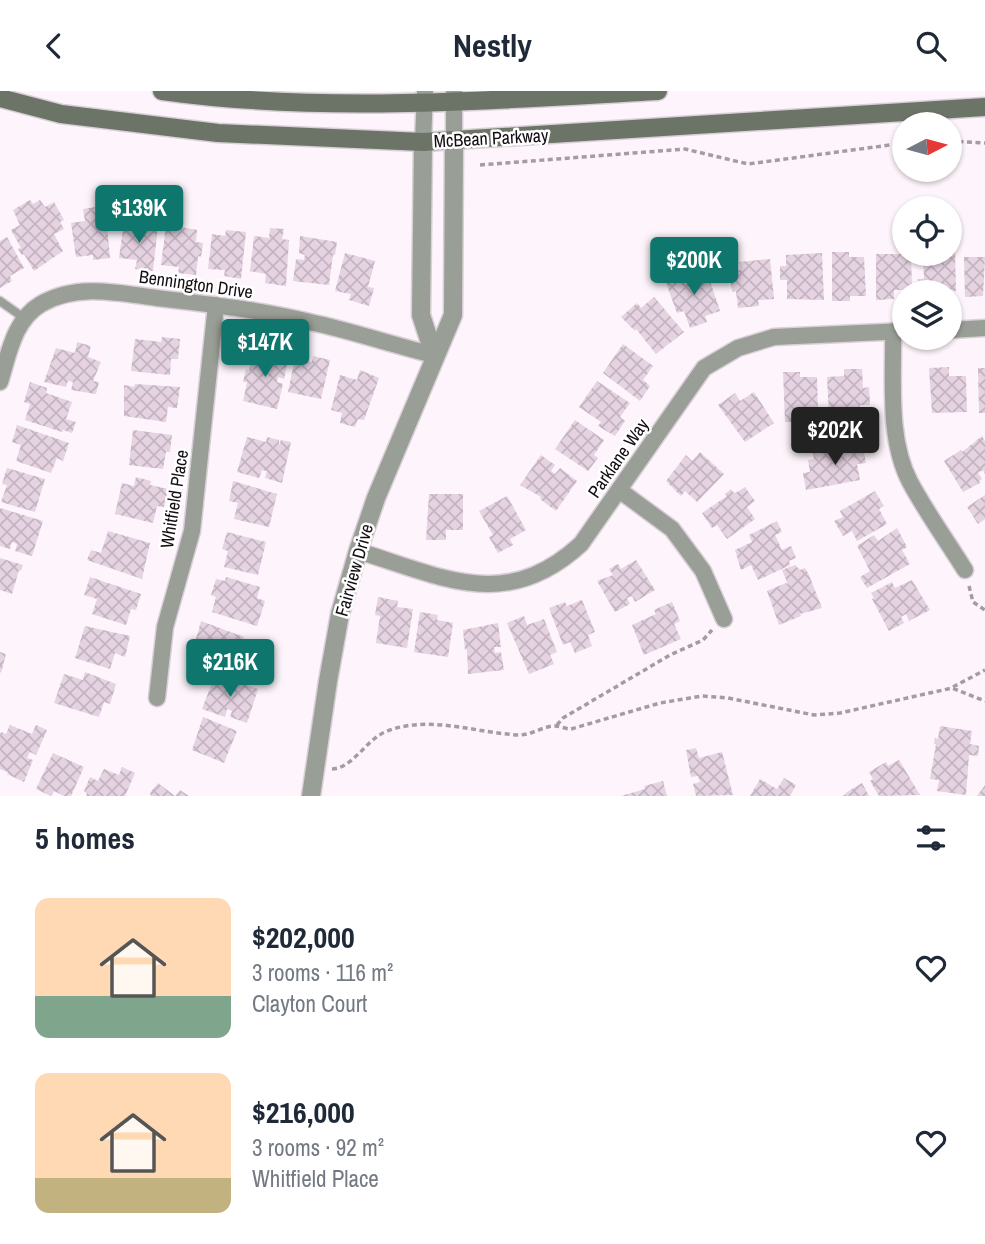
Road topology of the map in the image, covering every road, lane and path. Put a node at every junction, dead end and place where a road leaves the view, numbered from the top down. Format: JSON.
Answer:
{"nodes":[{"id":1,"x":162,"y":91,"type":"edge"},
{"id":2,"x":658,"y":91,"type":"edge"},
{"id":3,"x":454,"y":96,"type":"edge"},
{"id":4,"x":425,"y":97,"type":"edge"},
{"id":5,"x":0,"y":98,"type":"edge"},
{"id":6,"x":985,"y":107,"type":"edge"},
{"id":7,"x":454,"y":140,"type":"junction"},
{"id":8,"x":423,"y":142,"type":"junction"},
{"id":9,"x":962,"y":142,"type":"edge"},
{"id":10,"x":985,"y":143,"type":"edge"},
{"id":11,"x":892,"y":145,"type":"edge"},
{"id":12,"x":480,"y":165,"type":"dead end"},
{"id":13,"x":0,"y":301,"type":"edge"},
{"id":14,"x":216,"y":305,"type":"junction"},
{"id":15,"x":24,"y":318,"type":"junction"},
{"id":16,"x":985,"y":328,"type":"edge"},
{"id":17,"x":962,"y":329,"type":"edge"},
{"id":18,"x":892,"y":331,"type":"edge"},
{"id":19,"x":898,"y":350,"type":"edge"},
{"id":20,"x":434,"y":355,"type":"junction"},
{"id":21,"x":0,"y":382,"type":"edge"},
{"id":22,"x":619,"y":490,"type":"junction"},
{"id":23,"x":358,"y":551,"type":"junction"},
{"id":24,"x":965,"y":570,"type":"dead end"},
{"id":25,"x":973,"y":602,"type":"dead end"},
{"id":26,"x":985,"y":610,"type":"edge"},
{"id":27,"x":724,"y":619,"type":"joint"},
{"id":28,"x":985,"y":670,"type":"edge"},
{"id":29,"x":952,"y":688,"type":"junction"},
{"id":30,"x":157,"y":698,"type":"dead end"},
{"id":31,"x":985,"y":701,"type":"edge"},
{"id":32,"x":557,"y":725,"type":"junction"},
{"id":33,"x":314,"y":770,"type":"junction"},
{"id":34,"x":311,"y":796,"type":"edge"}],
"edges":[{"from":1,"to":4,"type":"main road"},
{"from":2,"to":3,"type":"main road"},
{"from":3,"to":4,"type":"main road"},
{"from":3,"to":7,"type":"street","name":"Fairview Drive"},
{"from":4,"to":8,"type":"street"},
{"from":5,"to":8,"type":"main road","name":"McBean Parkway"},
{"from":6,"to":7,"type":"main road","name":"McBean Parkway"},
{"from":7,"to":8,"type":"main road","name":"McBean Parkway"},
{"from":7,"to":20,"type":"street","name":"Fairview Drive"},
{"from":8,"to":20,"type":"street"},
{"from":9,"to":10,"type":"path"},
{"from":11,"to":12,"type":"path"},
{"from":13,"to":15,"type":"lane"},
{"from":14,"to":15,"type":"street","name":"Bennington Drive"},
{"from":14,"to":20,"type":"street","name":"Bennington Drive"},
{"from":14,"to":30,"type":"street","name":"Whitfield Place"},
{"from":15,"to":21,"type":"street"},
{"from":16,"to":17,"type":"street"},
{"from":18,"to":22,"type":"street","name":"Parklane Way"},
{"from":19,"to":24,"type":"street"},
{"from":20,"to":23,"type":"street","name":"Fairview Drive"},
{"from":22,"to":23,"type":"street","name":"Parklane Way"},
{"from":22,"to":27,"type":"street"},
{"from":23,"to":33,"type":"street","name":"Fairview Drive"},
{"from":25,"to":26,"type":"path"},
{"from":27,"to":32,"type":"path"},
{"from":28,"to":29,"type":"path"},
{"from":29,"to":31,"type":"path"},
{"from":29,"to":32,"type":"path"},
{"from":32,"to":33,"type":"path"},
{"from":33,"to":34,"type":"street","name":"Fairview Drive"}]}
